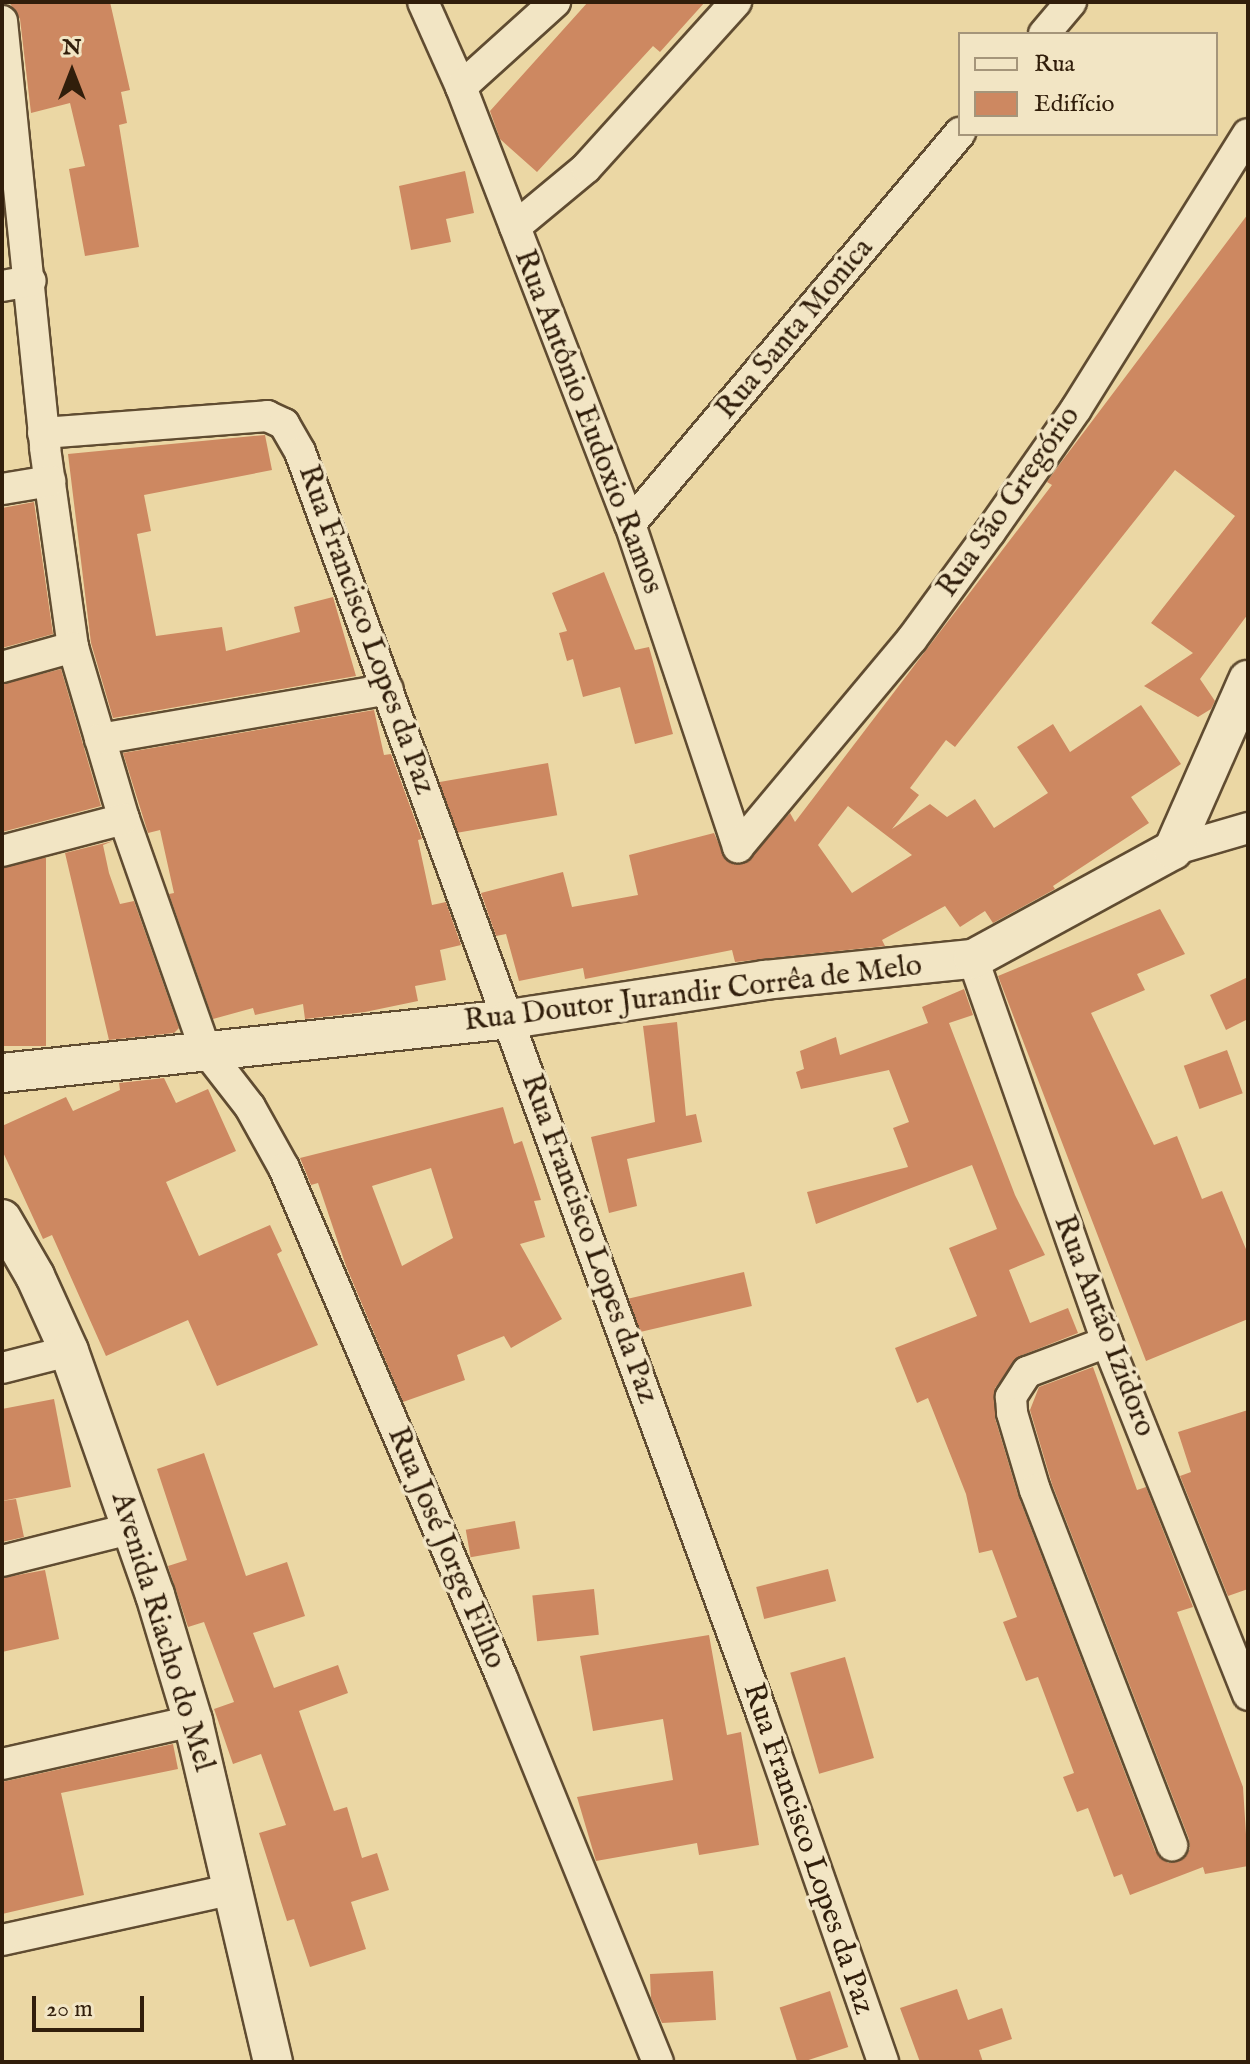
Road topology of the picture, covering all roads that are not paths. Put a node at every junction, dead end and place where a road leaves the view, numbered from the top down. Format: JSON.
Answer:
{"nodes":[{"id":1,"x":423,"y":2,"type":"edge"},
{"id":2,"x":555,"y":2,"type":"edge"},
{"id":3,"x":736,"y":2,"type":"edge"},
{"id":4,"x":1071,"y":2,"type":"edge"},
{"id":5,"x":2,"y":21,"type":"edge"},
{"id":6,"x":1046,"y":32,"type":"edge"},
{"id":7,"x":461,"y":87,"type":"junction"},
{"id":8,"x":6,"y":95,"type":"edge"},
{"id":9,"x":1248,"y":134,"type":"edge"},
{"id":10,"x":958,"y":135,"type":"edge"},
{"id":11,"x":515,"y":227,"type":"junction"},
{"id":12,"x":16,"y":284,"type":"edge"},
{"id":13,"x":43,"y":433,"type":"junction"},
{"id":14,"x":50,"y":481,"type":"junction"},
{"id":15,"x":2,"y":489,"type":"edge"},
{"id":16,"x":630,"y":524,"type":"junction"},
{"id":17,"x":73,"y":647,"type":"junction"},
{"id":18,"x":2,"y":667,"type":"edge"},
{"id":19,"x":1248,"y":680,"type":"edge"},
{"id":20,"x":388,"y":689,"type":"junction"},
{"id":21,"x":100,"y":739,"type":"junction"},
{"id":22,"x":124,"y":819,"type":"junction"},
{"id":23,"x":1248,"y":828,"type":"edge"},
{"id":24,"x":738,"y":847,"type":"joint"},
{"id":25,"x":1173,"y":850,"type":"junction"},
{"id":26,"x":2,"y":851,"type":"edge"},
{"id":27,"x":973,"y":959,"type":"junction"},
{"id":28,"x":510,"y":1019,"type":"junction"},
{"id":29,"x":205,"y":1049,"type":"junction"},
{"id":30,"x":2,"y":1073,"type":"edge"},
{"id":31,"x":2,"y":1219,"type":"edge"},
{"id":32,"x":1107,"y":1342,"type":"junction"},
{"id":33,"x":69,"y":1351,"type":"junction"},
{"id":34,"x":2,"y":1368,"type":"edge"},
{"id":35,"x":133,"y":1528,"type":"junction"},
{"id":36,"x":2,"y":1561,"type":"edge"},
{"id":37,"x":1247,"y":1691,"type":"edge"},
{"id":38,"x":193,"y":1721,"type":"junction"},
{"id":39,"x":2,"y":1764,"type":"edge"},
{"id":40,"x":1172,"y":1845,"type":"dead end"},
{"id":41,"x":233,"y":1889,"type":"junction"},
{"id":42,"x":2,"y":1940,"type":"edge"},
{"id":43,"x":273,"y":2062,"type":"edge"},
{"id":44,"x":658,"y":2062,"type":"edge"},
{"id":45,"x":883,"y":2062,"type":"edge"}],
"edges":[{"from":1,"to":7,"type":"street","name":"Rua Antônio Eudoxio Ramos"},
{"from":2,"to":7,"type":"street"},
{"from":3,"to":11,"type":"street"},
{"from":4,"to":6,"type":"street"},
{"from":5,"to":8,"type":"street","name":"Rua José Jorge Filho"},
{"from":7,"to":11,"type":"street","name":"Rua Antônio Eudoxio Ramos"},
{"from":8,"to":12,"type":"street","name":"Rua José Jorge Filho"},
{"from":9,"to":24,"type":"street","name":"Rua São Gregório"},
{"from":10,"to":16,"type":"street","name":"Rua Santa Monica"},
{"from":11,"to":16,"type":"street","name":"Rua Antônio Eudoxio Ramos"},
{"from":12,"to":13,"type":"street","name":"Rua José Jorge Filho"},
{"from":13,"to":14,"type":"street","name":"Rua José Jorge Filho"},
{"from":13,"to":20,"type":"street","name":"Rua Francisco Lopes da Paz"},
{"from":14,"to":15,"type":"street"},
{"from":14,"to":17,"type":"street","name":"Rua José Jorge Filho"},
{"from":16,"to":24,"type":"street","name":"Rua Antônio Eudoxio Ramos"},
{"from":17,"to":18,"type":"street"},
{"from":17,"to":21,"type":"street","name":"Rua José Jorge Filho"},
{"from":19,"to":25,"type":"street"},
{"from":20,"to":21,"type":"street"},
{"from":20,"to":28,"type":"street","name":"Rua Francisco Lopes da Paz"},
{"from":21,"to":22,"type":"street","name":"Rua José Jorge Filho"},
{"from":22,"to":26,"type":"street"},
{"from":22,"to":29,"type":"street","name":"Rua José Jorge Filho"},
{"from":23,"to":25,"type":"street"},
{"from":25,"to":27,"type":"street","name":"Rua Doutor Jurandir Corrêa de Melo"},
{"from":27,"to":28,"type":"street","name":"Rua Doutor Jurandir Corrêa de Melo"},
{"from":27,"to":32,"type":"street","name":"Rua Antão Izidoro"},
{"from":28,"to":29,"type":"street","name":"Rua Doutor Jurandir Corrêa de Melo"},
{"from":28,"to":45,"type":"street","name":"Rua Francisco Lopes da Paz"},
{"from":29,"to":30,"type":"street","name":"Rua Doutor Jurandir Corrêa de Melo"},
{"from":29,"to":44,"type":"street","name":"Rua José Jorge Filho"},
{"from":31,"to":33,"type":"street","name":"Avenida Riacho do Mel"},
{"from":32,"to":37,"type":"street","name":"Rua Antão Izidoro"},
{"from":32,"to":40,"type":"street"},
{"from":33,"to":34,"type":"street"},
{"from":33,"to":35,"type":"street","name":"Avenida Riacho do Mel"},
{"from":35,"to":36,"type":"street"},
{"from":35,"to":38,"type":"street","name":"Avenida Riacho do Mel"},
{"from":38,"to":39,"type":"street"},
{"from":38,"to":41,"type":"street","name":"Avenida Riacho do Mel"},
{"from":41,"to":42,"type":"street"},
{"from":41,"to":43,"type":"street","name":"Avenida Riacho do Mel"}]}
